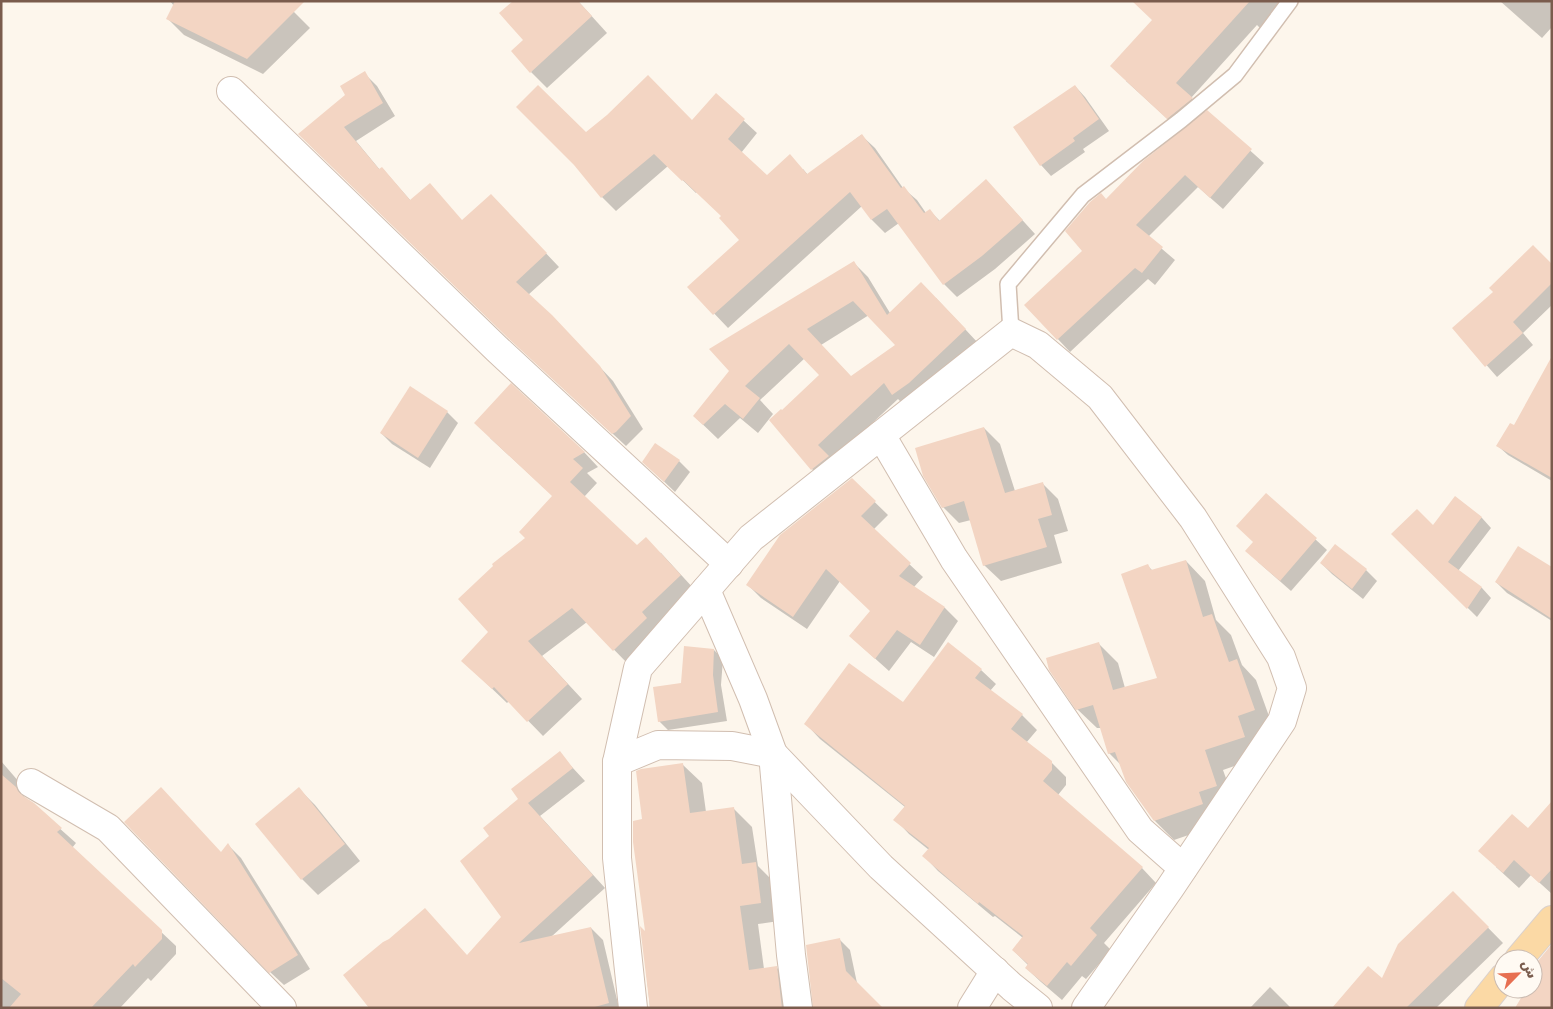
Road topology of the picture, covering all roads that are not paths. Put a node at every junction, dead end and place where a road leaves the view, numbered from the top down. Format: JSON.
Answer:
{"nodes":[{"id":1,"x":1290,"y":1,"type":"edge"},
{"id":2,"x":231,"y":91,"type":"dead end"},
{"id":3,"x":1011,"y":332,"type":"junction"},
{"id":4,"x":881,"y":434,"type":"junction"},
{"id":5,"x":729,"y":564,"type":"junction"},
{"id":6,"x":706,"y":590,"type":"junction"},
{"id":7,"x":773,"y":754,"type":"junction"},
{"id":8,"x":617,"y":762,"type":"junction"},
{"id":9,"x":31,"y":783,"type":"dead end"},
{"id":10,"x":1184,"y":868,"type":"junction"},
{"id":11,"x":1552,"y":920,"type":"edge"},
{"id":12,"x":1527,"y":949,"type":"edge"},
{"id":13,"x":995,"y":971,"type":"junction"},
{"id":14,"x":1493,"y":990,"type":"edge"},
{"id":15,"x":282,"y":1008,"type":"edge"},
{"id":16,"x":633,"y":1008,"type":"edge"},
{"id":17,"x":798,"y":1008,"type":"edge"},
{"id":18,"x":972,"y":1008,"type":"edge"},
{"id":19,"x":1038,"y":1008,"type":"edge"},
{"id":20,"x":1086,"y":1008,"type":"edge"},
{"id":21,"x":1479,"y":1008,"type":"edge"}],
"edges":[{"from":1,"to":3,"type":"lane"},
{"from":2,"to":5,"type":"street"},
{"from":3,"to":4,"type":"street"},
{"from":3,"to":10,"type":"street"},
{"from":4,"to":5,"type":"street"},
{"from":4,"to":10,"type":"street"},
{"from":5,"to":6,"type":"street"},
{"from":6,"to":7,"type":"street"},
{"from":6,"to":8,"type":"street"},
{"from":7,"to":8,"type":"street"},
{"from":7,"to":13,"type":"street"},
{"from":7,"to":17,"type":"street"},
{"from":8,"to":16,"type":"street"},
{"from":9,"to":15,"type":"street"},
{"from":10,"to":20,"type":"street"},
{"from":11,"to":12,"type":"main road"},
{"from":13,"to":18,"type":"street"},
{"from":13,"to":19,"type":"street"},
{"from":14,"to":21,"type":"main road"}]}
